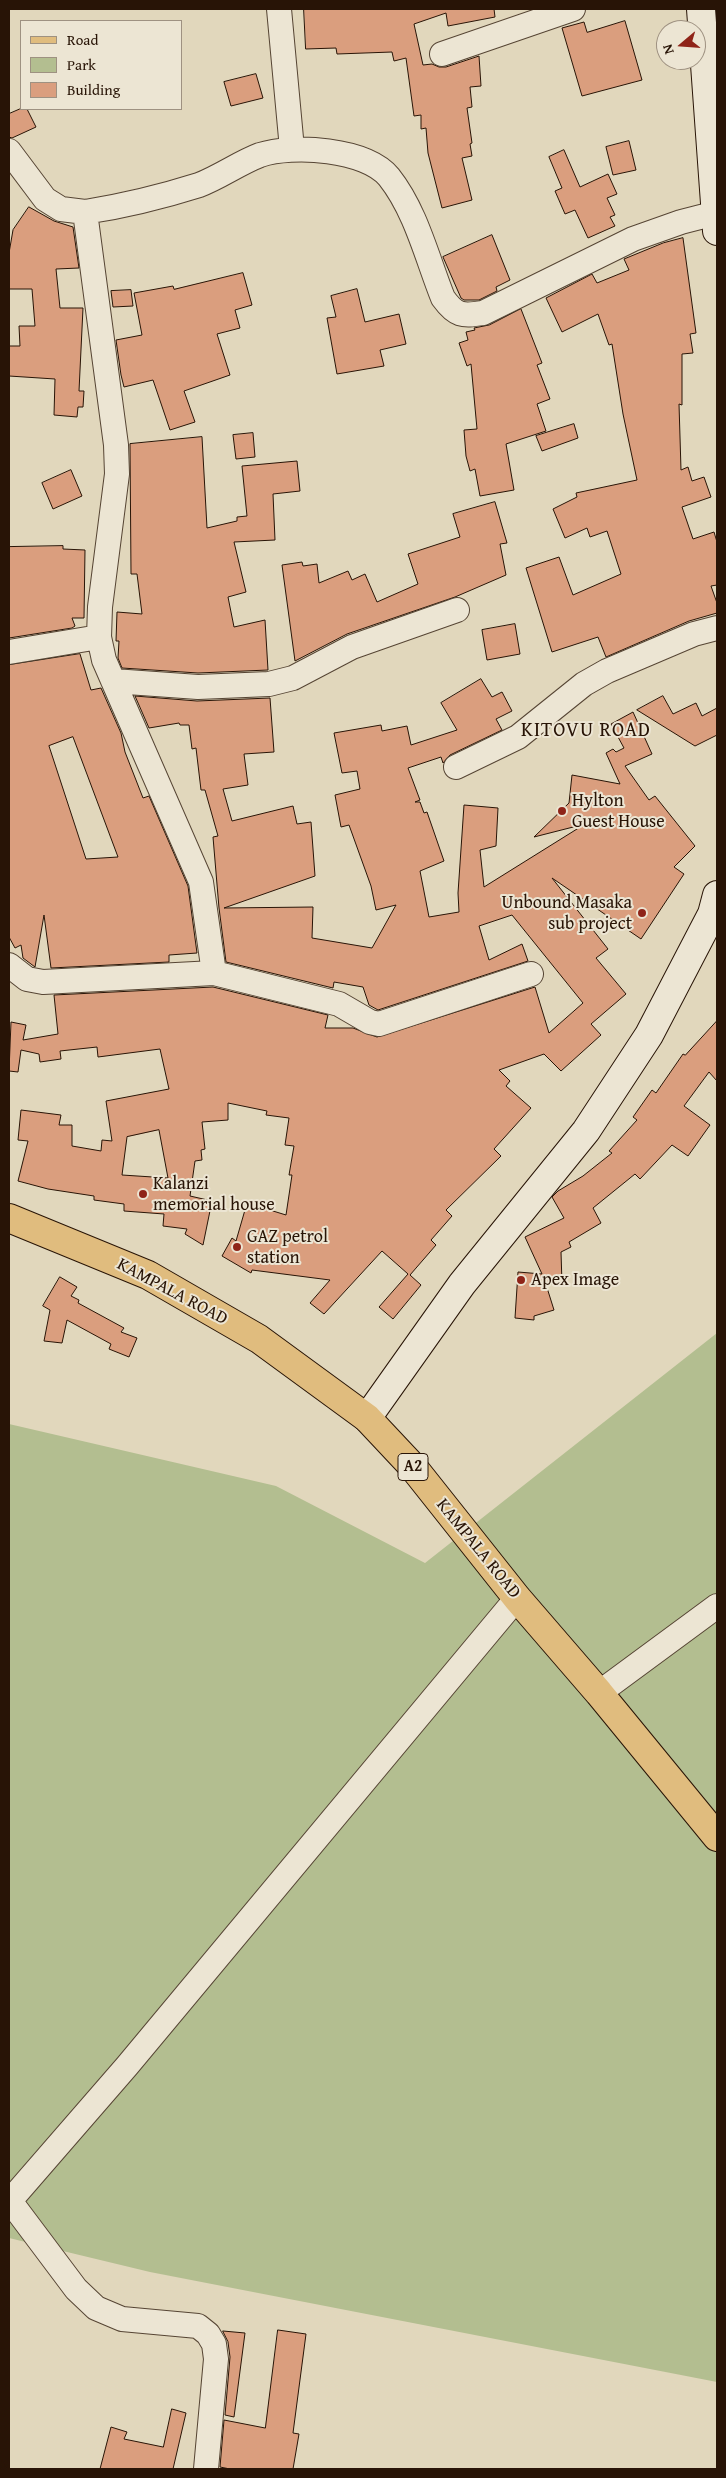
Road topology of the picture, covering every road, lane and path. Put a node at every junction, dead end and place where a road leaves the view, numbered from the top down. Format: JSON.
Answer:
{"nodes":[{"id":1,"x":279,"y":9,"type":"edge"},
{"id":2,"x":573,"y":9,"type":"edge"},
{"id":3,"x":701,"y":9,"type":"edge"},
{"id":4,"x":442,"y":54,"type":"dead end"},
{"id":5,"x":292,"y":149,"type":"junction"},
{"id":6,"x":9,"y":151,"type":"edge"},
{"id":7,"x":85,"y":212,"type":"junction"},
{"id":8,"x":716,"y":222,"type":"edge"},
{"id":9,"x":456,"y":610,"type":"dead end"},
{"id":10,"x":717,"y":628,"type":"edge"},
{"id":11,"x":98,"y":637,"type":"junction"},
{"id":12,"x":9,"y":652,"type":"edge"},
{"id":13,"x":113,"y":681,"type":"junction"},
{"id":14,"x":456,"y":767,"type":"dead end"},
{"id":15,"x":717,"y":895,"type":"edge"},
{"id":16,"x":9,"y":965,"type":"edge"},
{"id":17,"x":214,"y":973,"type":"junction"},
{"id":18,"x":531,"y":974,"type":"dead end"},
{"id":19,"x":9,"y":1218,"type":"edge"},
{"id":20,"x":367,"y":1418,"type":"junction"},
{"id":21,"x":517,"y":1598,"type":"junction"},
{"id":22,"x":717,"y":1606,"type":"edge"},
{"id":23,"x":598,"y":1692,"type":"junction"},
{"id":24,"x":717,"y":1837,"type":"edge"},
{"id":25,"x":9,"y":2201,"type":"edge"},
{"id":26,"x":206,"y":2469,"type":"edge"}],
"edges":[{"from":1,"to":5,"type":"street"},
{"from":2,"to":4,"type":"street"},
{"from":3,"to":8,"type":"street"},
{"from":5,"to":7,"type":"street"},
{"from":5,"to":8,"type":"street"},
{"from":6,"to":7,"type":"street"},
{"from":7,"to":11,"type":"street"},
{"from":9,"to":13,"type":"street"},
{"from":10,"to":14,"type":"street"},
{"from":11,"to":12,"type":"street"},
{"from":11,"to":13,"type":"street"},
{"from":13,"to":17,"type":"street"},
{"from":15,"to":20,"type":"street"},
{"from":16,"to":17,"type":"street"},
{"from":17,"to":18,"type":"street"},
{"from":19,"to":20,"type":"main road","name":"KAMPALA ROAD","number":"A2"},
{"from":20,"to":21,"type":"main road","name":"KAMPALA ROAD","number":"A2"},
{"from":21,"to":23,"type":"main road","name":"KAMPALA ROAD","number":"A2"},
{"from":21,"to":25,"type":"street"},
{"from":22,"to":23,"type":"street"},
{"from":23,"to":24,"type":"main road","name":"KAMPALA ROAD","number":"A2"},
{"from":25,"to":26,"type":"street"}]}
